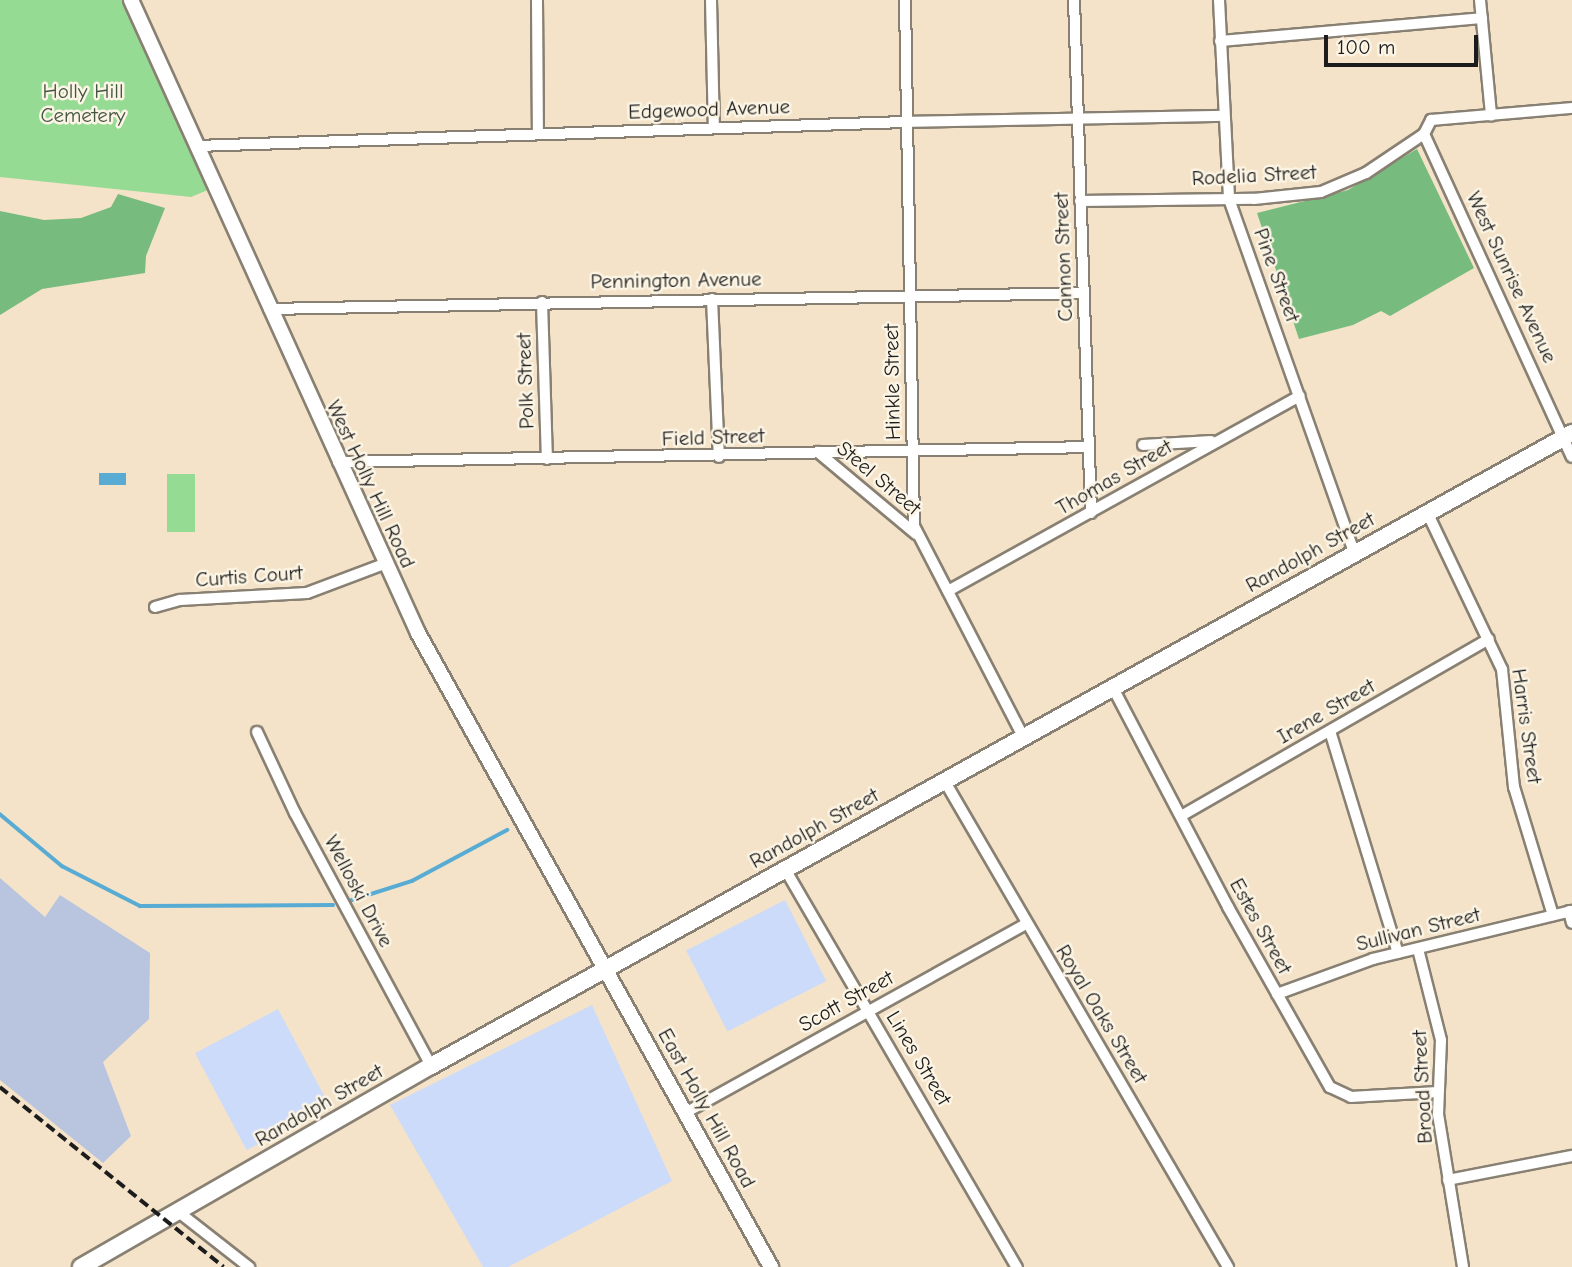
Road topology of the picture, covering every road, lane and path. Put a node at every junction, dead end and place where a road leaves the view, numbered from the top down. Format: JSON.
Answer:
{"nodes":[{"id":1,"x":131,"y":0,"type":"edge"},
{"id":2,"x":537,"y":0,"type":"edge"},
{"id":3,"x":711,"y":0,"type":"edge"},
{"id":4,"x":905,"y":0,"type":"edge"},
{"id":5,"x":1074,"y":0,"type":"edge"},
{"id":6,"x":1219,"y":0,"type":"edge"},
{"id":7,"x":1480,"y":0,"type":"edge"},
{"id":8,"x":1482,"y":18,"type":"junction"},
{"id":9,"x":1220,"y":41,"type":"junction"},
{"id":10,"x":1572,"y":108,"type":"edge"},
{"id":11,"x":1490,"y":115,"type":"junction"},
{"id":12,"x":1222,"y":116,"type":"junction"},
{"id":13,"x":1077,"y":120,"type":"junction"},
{"id":14,"x":906,"y":122,"type":"junction"},
{"id":15,"x":714,"y":128,"type":"junction"},
{"id":16,"x":538,"y":133,"type":"junction"},
{"id":17,"x":1424,"y":134,"type":"junction"},
{"id":18,"x":196,"y":146,"type":"junction"},
{"id":19,"x":1229,"y":199,"type":"junction"},
{"id":20,"x":1080,"y":201,"type":"junction"},
{"id":21,"x":1084,"y":293,"type":"junction"},
{"id":22,"x":911,"y":296,"type":"junction"},
{"id":23,"x":712,"y":299,"type":"junction"},
{"id":24,"x":542,"y":302,"type":"junction"},
{"id":25,"x":269,"y":309,"type":"junction"},
{"id":26,"x":1300,"y":396,"type":"junction"},
{"id":27,"x":1567,"y":435,"type":"edge"},
{"id":28,"x":1215,"y":441,"type":"junction"},
{"id":29,"x":1143,"y":445,"type":"dead end"},
{"id":30,"x":1089,"y":447,"type":"junction"},
{"id":31,"x":912,"y":451,"type":"junction"},
{"id":32,"x":818,"y":452,"type":"junction"},
{"id":33,"x":719,"y":457,"type":"junction"},
{"id":34,"x":1572,"y":457,"type":"edge"},
{"id":35,"x":547,"y":459,"type":"junction"},
{"id":36,"x":338,"y":462,"type":"junction"},
{"id":37,"x":1427,"y":512,"type":"junction"},
{"id":38,"x":1091,"y":513,"type":"junction"},
{"id":39,"x":916,"y":534,"type":"junction"},
{"id":40,"x":1354,"y":552,"type":"junction"},
{"id":41,"x":384,"y":564,"type":"junction"},
{"id":42,"x":948,"y":591,"type":"junction"},
{"id":43,"x":155,"y":607,"type":"dead end"},
{"id":44,"x":1489,"y":639,"type":"junction"},
{"id":45,"x":1111,"y":685,"type":"junction"},
{"id":46,"x":1330,"y":731,"type":"junction"},
{"id":47,"x":257,"y":732,"type":"dead end"},
{"id":48,"x":1023,"y":736,"type":"junction"},
{"id":49,"x":944,"y":780,"type":"junction"},
{"id":50,"x":1181,"y":816,"type":"junction"},
{"id":51,"x":785,"y":869,"type":"junction"},
{"id":52,"x":1570,"y":911,"type":"edge"},
{"id":53,"x":1553,"y":915,"type":"junction"},
{"id":54,"x":1572,"y":923,"type":"edge"},
{"id":55,"x":1027,"y":924,"type":"junction"},
{"id":56,"x":1418,"y":949,"type":"junction"},
{"id":57,"x":1398,"y":953,"type":"junction"},
{"id":58,"x":607,"y":968,"type":"junction"},
{"id":59,"x":1277,"y":994,"type":"junction"},
{"id":60,"x":868,"y":1010,"type":"junction"},
{"id":61,"x":431,"y":1066,"type":"junction"},
{"id":62,"x":1437,"y":1092,"type":"junction"},
{"id":63,"x":685,"y":1113,"type":"junction"},
{"id":64,"x":1572,"y":1156,"type":"edge"},
{"id":65,"x":1448,"y":1180,"type":"junction"},
{"id":66,"x":176,"y":1210,"type":"junction"},
{"id":67,"x":81,"y":1267,"type":"edge"},
{"id":68,"x":248,"y":1267,"type":"edge"},
{"id":69,"x":771,"y":1267,"type":"edge"},
{"id":70,"x":1017,"y":1267,"type":"edge"},
{"id":71,"x":1228,"y":1267,"type":"edge"},
{"id":72,"x":1463,"y":1267,"type":"edge"}],
"edges":[{"from":1,"to":18,"type":"street","name":"West Holly Hill Road"},
{"from":2,"to":16,"type":"street"},
{"from":3,"to":15,"type":"street"},
{"from":4,"to":14,"type":"street","name":"Hinkle Street"},
{"from":5,"to":13,"type":"street","name":"Cannon Street"},
{"from":6,"to":9,"type":"street","name":"Pine Street"},
{"from":7,"to":8,"type":"street"},
{"from":8,"to":9,"type":"street"},
{"from":8,"to":11,"type":"street"},
{"from":9,"to":12,"type":"street","name":"Pine Street"},
{"from":10,"to":11,"type":"street","name":"Rodelia Street"},
{"from":11,"to":17,"type":"street","name":"Rodelia Street"},
{"from":12,"to":13,"type":"street","name":"Edgewood Avenue"},
{"from":12,"to":19,"type":"street","name":"Pine Street"},
{"from":13,"to":14,"type":"street","name":"Edgewood Avenue"},
{"from":13,"to":20,"type":"street","name":"Cannon Street"},
{"from":14,"to":15,"type":"street","name":"Edgewood Avenue"},
{"from":14,"to":22,"type":"street","name":"Hinkle Street"},
{"from":15,"to":16,"type":"street","name":"Edgewood Avenue"},
{"from":16,"to":18,"type":"street","name":"Edgewood Avenue"},
{"from":17,"to":19,"type":"street","name":"Rodelia Street"},
{"from":17,"to":27,"type":"street","name":"West Sunrise Avenue"},
{"from":18,"to":25,"type":"street","name":"West Holly Hill Road"},
{"from":19,"to":20,"type":"street","name":"Rodelia Street"},
{"from":19,"to":26,"type":"street","name":"Pine Street"},
{"from":20,"to":21,"type":"street","name":"Cannon Street"},
{"from":21,"to":22,"type":"street","name":"Pennington Avenue"},
{"from":21,"to":30,"type":"street","name":"Cannon Street"},
{"from":22,"to":23,"type":"street","name":"Pennington Avenue"},
{"from":22,"to":31,"type":"street","name":"Hinkle Street"},
{"from":23,"to":24,"type":"street","name":"Pennington Avenue"},
{"from":23,"to":33,"type":"street"},
{"from":24,"to":25,"type":"street","name":"Pennington Avenue"},
{"from":24,"to":35,"type":"street","name":"Polk Street"},
{"from":25,"to":36,"type":"street","name":"West Holly Hill Road"},
{"from":26,"to":28,"type":"street","name":"Thomas Street"},
{"from":26,"to":40,"type":"street","name":"Pine Street"},
{"from":27,"to":34,"type":"street","name":"West Sunrise Avenue"},
{"from":27,"to":37,"type":"main road","name":"Randolph Street"},
{"from":28,"to":29,"type":"street"},
{"from":28,"to":38,"type":"street","name":"Thomas Street"},
{"from":30,"to":31,"type":"street","name":"Field Street"},
{"from":30,"to":38,"type":"street","name":"Cannon Street"},
{"from":31,"to":32,"type":"street","name":"Field Street"},
{"from":31,"to":39,"type":"street","name":"Hinkle Street"},
{"from":32,"to":33,"type":"street","name":"Field Street"},
{"from":32,"to":39,"type":"street","name":"Steel Street"},
{"from":33,"to":35,"type":"street","name":"Field Street"},
{"from":35,"to":36,"type":"street","name":"Field Street"},
{"from":36,"to":41,"type":"street","name":"West Holly Hill Road"},
{"from":37,"to":40,"type":"main road","name":"Randolph Street"},
{"from":37,"to":44,"type":"street","name":"Harris Street"},
{"from":38,"to":42,"type":"street","name":"Thomas Street"},
{"from":39,"to":42,"type":"street","name":"Hinkle Street"},
{"from":40,"to":45,"type":"main road","name":"Randolph Street"},
{"from":41,"to":43,"type":"street","name":"Curtis Court"},
{"from":41,"to":58,"type":"street","name":"West Holly Hill Road"},
{"from":42,"to":48,"type":"street","name":"Hinkle Street"},
{"from":44,"to":46,"type":"street","name":"Irene Street"},
{"from":44,"to":53,"type":"street","name":"Harris Street"},
{"from":45,"to":48,"type":"main road","name":"Randolph Street"},
{"from":45,"to":50,"type":"street","name":"Estes Street"},
{"from":46,"to":50,"type":"street","name":"Irene Street"},
{"from":46,"to":57,"type":"street"},
{"from":47,"to":61,"type":"street","name":"Welloski Drive"},
{"from":48,"to":49,"type":"main road","name":"Randolph Street"},
{"from":49,"to":51,"type":"main road","name":"Randolph Street"},
{"from":49,"to":55,"type":"street","name":"Royal Oaks Street"},
{"from":50,"to":59,"type":"street","name":"Estes Street"},
{"from":51,"to":58,"type":"main road","name":"Randolph Street"},
{"from":51,"to":60,"type":"street","name":"Lines Street"},
{"from":52,"to":53,"type":"street","name":"Sullivan Street"},
{"from":52,"to":54,"type":"street"},
{"from":53,"to":56,"type":"street","name":"Sullivan Street"},
{"from":55,"to":60,"type":"street","name":"Scott Street"},
{"from":55,"to":71,"type":"street","name":"Royal Oaks Street"},
{"from":56,"to":57,"type":"street","name":"Sullivan Street"},
{"from":56,"to":62,"type":"street","name":"Broad Street"},
{"from":57,"to":59,"type":"street","name":"Sullivan Street"},
{"from":58,"to":61,"type":"main road","name":"Randolph Street"},
{"from":58,"to":63,"type":"street","name":"East Holly Hill Road"},
{"from":59,"to":62,"type":"street","name":"Estes Street"},
{"from":60,"to":63,"type":"street","name":"Scott Street"},
{"from":60,"to":70,"type":"street","name":"Lines Street"},
{"from":61,"to":66,"type":"main road","name":"Randolph Street"},
{"from":62,"to":65,"type":"street","name":"Broad Street"},
{"from":63,"to":69,"type":"street","name":"East Holly Hill Road"},
{"from":64,"to":65,"type":"street"},
{"from":65,"to":72,"type":"street","name":"Broad Street"},
{"from":66,"to":67,"type":"main road","name":"Randolph Street"},
{"from":66,"to":68,"type":"street"}]}
